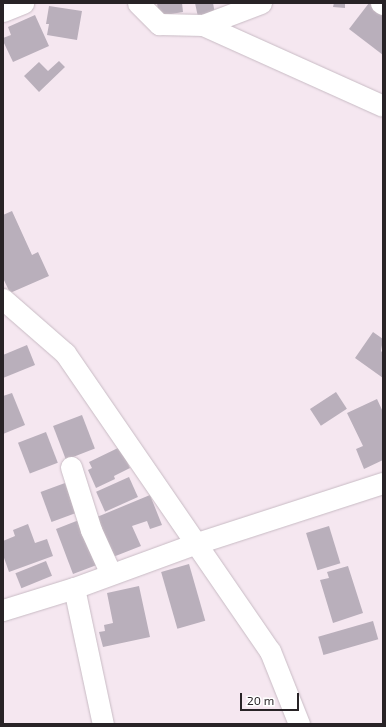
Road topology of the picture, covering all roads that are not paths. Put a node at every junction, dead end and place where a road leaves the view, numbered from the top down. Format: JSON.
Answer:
{"nodes":[{"id":1,"x":23,"y":3,"type":"edge"},
{"id":2,"x":138,"y":3,"type":"edge"},
{"id":3,"x":261,"y":3,"type":"edge"},
{"id":4,"x":3,"y":11,"type":"edge"},
{"id":5,"x":203,"y":25,"type":"junction"},
{"id":6,"x":383,"y":106,"type":"edge"},
{"id":7,"x":3,"y":299,"type":"edge"},
{"id":8,"x":71,"y":468,"type":"dead end"},
{"id":9,"x":383,"y":483,"type":"edge"},
{"id":10,"x":194,"y":544,"type":"junction"},
{"id":11,"x":111,"y":574,"type":"junction"},
{"id":12,"x":74,"y":588,"type":"junction"},
{"id":13,"x":3,"y":610,"type":"edge"},
{"id":14,"x":103,"y":724,"type":"edge"},
{"id":15,"x":299,"y":724,"type":"edge"}],
"edges":[{"from":1,"to":4,"type":"street"},
{"from":2,"to":5,"type":"street"},
{"from":3,"to":5,"type":"street"},
{"from":5,"to":6,"type":"street"},
{"from":7,"to":10,"type":"street"},
{"from":8,"to":11,"type":"street"},
{"from":9,"to":10,"type":"street"},
{"from":10,"to":11,"type":"street"},
{"from":10,"to":15,"type":"street"},
{"from":11,"to":12,"type":"street"},
{"from":12,"to":13,"type":"street"},
{"from":12,"to":14,"type":"street"}]}
